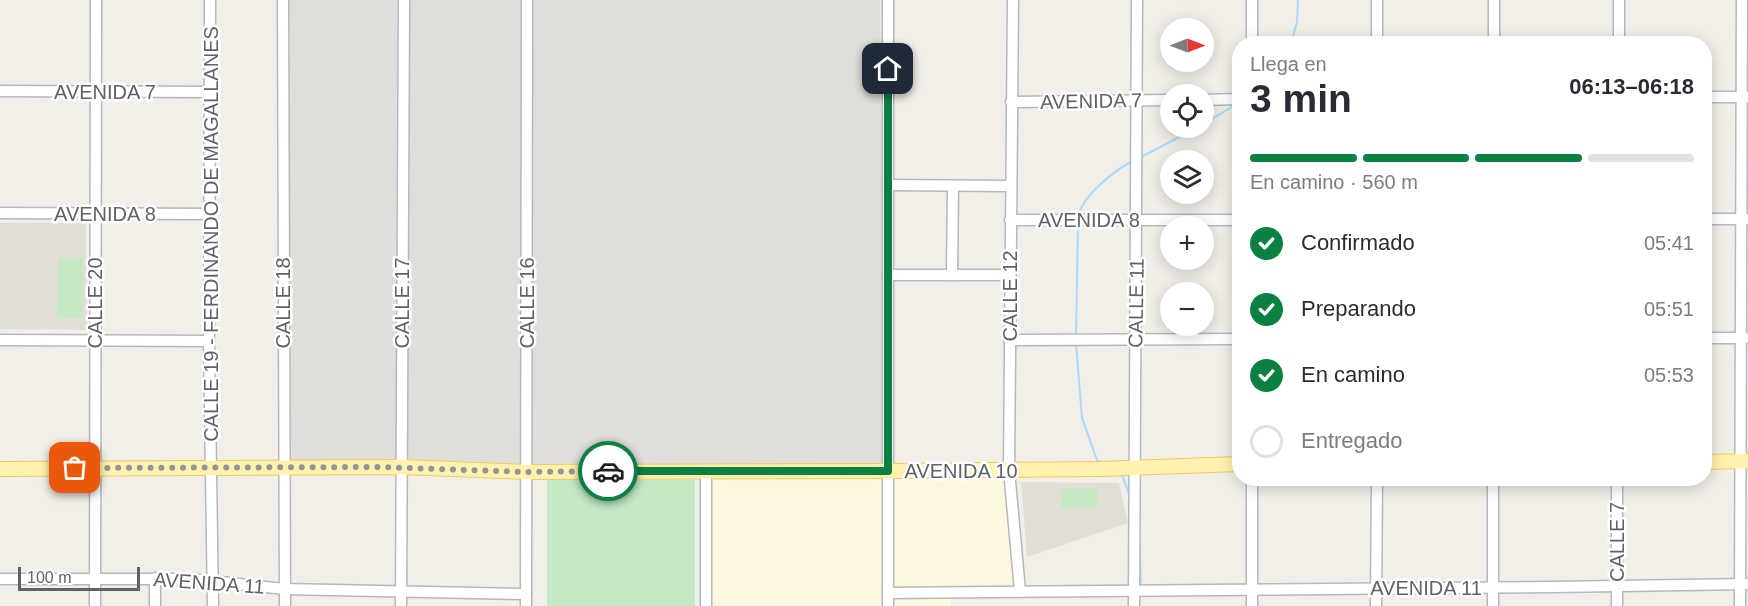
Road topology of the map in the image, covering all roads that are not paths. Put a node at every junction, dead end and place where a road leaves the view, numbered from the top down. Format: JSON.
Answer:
{"nodes":[{"id":1,"x":96,"y":0,"type":"edge"},
{"id":2,"x":210,"y":0,"type":"edge"},
{"id":3,"x":283,"y":0,"type":"edge"},
{"id":4,"x":404,"y":0,"type":"edge"},
{"id":5,"x":527,"y":0,"type":"edge"},
{"id":6,"x":888,"y":0,"type":"edge"},
{"id":7,"x":1013,"y":0,"type":"edge"},
{"id":8,"x":1137,"y":0,"type":"edge"},
{"id":9,"x":1252,"y":0,"type":"edge"},
{"id":10,"x":1377,"y":0,"type":"edge"},
{"id":11,"x":1494,"y":0,"type":"edge"},
{"id":12,"x":1619,"y":0,"type":"edge"},
{"id":13,"x":1743,"y":0,"type":"edge"},
{"id":14,"x":1252,"y":36,"type":"edge"},
{"id":15,"x":1377,"y":36,"type":"edge"},
{"id":16,"x":1494,"y":36,"type":"edge"},
{"id":17,"x":1619,"y":36,"type":"edge"},
{"id":18,"x":0,"y":91,"type":"edge"},
{"id":19,"x":96,"y":92,"type":"junction"},
{"id":20,"x":210,"y":92,"type":"junction"},
{"id":21,"x":1712,"y":97,"type":"edge"},
{"id":22,"x":1745,"y":97,"type":"edge"},
{"id":23,"x":1232,"y":99,"type":"edge"},
{"id":24,"x":1138,"y":100,"type":"junction"},
{"id":25,"x":1160,"y":100,"type":"edge"},
{"id":26,"x":1214,"y":100,"type":"edge"},
{"id":27,"x":1011,"y":102,"type":"junction"},
{"id":28,"x":888,"y":185,"type":"junction"},
{"id":29,"x":953,"y":186,"type":"junction"},
{"id":30,"x":1010,"y":186,"type":"junction"},
{"id":31,"x":0,"y":213,"type":"edge"},
{"id":32,"x":96,"y":214,"type":"junction"},
{"id":33,"x":210,"y":214,"type":"junction"},
{"id":34,"x":1712,"y":219,"type":"edge"},
{"id":35,"x":1745,"y":219,"type":"edge"},
{"id":36,"x":1010,"y":220,"type":"junction"},
{"id":37,"x":1138,"y":220,"type":"junction"},
{"id":38,"x":1232,"y":220,"type":"edge"},
{"id":39,"x":888,"y":275,"type":"junction"},
{"id":40,"x":951,"y":275,"type":"junction"},
{"id":41,"x":1010,"y":275,"type":"junction"},
{"id":42,"x":1712,"y":338,"type":"edge"},
{"id":43,"x":1745,"y":338,"type":"edge"},
{"id":44,"x":1136,"y":339,"type":"junction"},
{"id":45,"x":1232,"y":339,"type":"edge"},
{"id":46,"x":0,"y":340,"type":"edge"},
{"id":47,"x":95,"y":340,"type":"junction"},
{"id":48,"x":1010,"y":340,"type":"junction"},
{"id":49,"x":209,"y":341,"type":"junction"},
{"id":50,"x":1744,"y":461,"type":"edge"},
{"id":51,"x":1712,"y":462,"type":"edge"},
{"id":52,"x":1232,"y":464,"type":"edge"},
{"id":53,"x":284,"y":467,"type":"junction"},
{"id":54,"x":401,"y":467,"type":"junction"},
{"id":55,"x":95,"y":468,"type":"junction"},
{"id":56,"x":213,"y":468,"type":"junction"},
{"id":57,"x":0,"y":469,"type":"edge"},
{"id":58,"x":1130,"y":469,"type":"junction"},
{"id":59,"x":1010,"y":470,"type":"junction"},
{"id":60,"x":706,"y":471,"type":"junction"},
{"id":61,"x":888,"y":471,"type":"junction"},
{"id":62,"x":527,"y":472,"type":"junction"},
{"id":63,"x":1252,"y":486,"type":"edge"},
{"id":64,"x":1377,"y":486,"type":"edge"},
{"id":65,"x":1493,"y":486,"type":"edge"},
{"id":66,"x":1617,"y":486,"type":"edge"},
{"id":67,"x":95,"y":578,"type":"junction"},
{"id":68,"x":155,"y":578,"type":"junction"},
{"id":69,"x":0,"y":579,"type":"edge"},
{"id":70,"x":213,"y":581,"type":"junction"},
{"id":71,"x":1744,"y":584,"type":"edge"},
{"id":72,"x":1617,"y":587,"type":"junction"},
{"id":73,"x":1493,"y":588,"type":"junction"},
{"id":74,"x":285,"y":589,"type":"junction"},
{"id":75,"x":1377,"y":589,"type":"junction"},
{"id":76,"x":1252,"y":590,"type":"junction"},
{"id":77,"x":1020,"y":591,"type":"junction"},
{"id":78,"x":1136,"y":591,"type":"junction"},
{"id":79,"x":401,"y":592,"type":"junction"},
{"id":80,"x":888,"y":592,"type":"junction"},
{"id":81,"x":526,"y":600,"type":"edge"},
{"id":82,"x":95,"y":606,"type":"edge"},
{"id":83,"x":155,"y":606,"type":"edge"},
{"id":84,"x":213,"y":606,"type":"edge"},
{"id":85,"x":285,"y":606,"type":"edge"},
{"id":86,"x":401,"y":606,"type":"edge"},
{"id":87,"x":706,"y":606,"type":"edge"},
{"id":88,"x":888,"y":606,"type":"edge"},
{"id":89,"x":1134,"y":606,"type":"edge"},
{"id":90,"x":1252,"y":606,"type":"edge"},
{"id":91,"x":1377,"y":606,"type":"edge"},
{"id":92,"x":1493,"y":606,"type":"edge"},
{"id":93,"x":1617,"y":606,"type":"edge"},
{"id":94,"x":1740,"y":606,"type":"edge"}],
"edges":[{"from":1,"to":19,"type":"street","name":"CALLE 20"},
{"from":2,"to":20,"type":"street","name":"CALLE 19 - FERDINANDO DE MAGALLANES"},
{"from":3,"to":53,"type":"street","name":"CALLE 18"},
{"from":4,"to":54,"type":"street","name":"CALLE 17"},
{"from":5,"to":62,"type":"street","name":"CALLE 16"},
{"from":6,"to":28,"type":"street"},
{"from":7,"to":27,"type":"street","name":"CALLE 12"},
{"from":8,"to":24,"type":"street","name":"CALLE 11"},
{"from":9,"to":14,"type":"street"},
{"from":10,"to":15,"type":"street"},
{"from":11,"to":16,"type":"street"},
{"from":12,"to":17,"type":"street"},
{"from":13,"to":22,"type":"street"},
{"from":18,"to":19,"type":"street","name":"AVENIDA 7"},
{"from":19,"to":20,"type":"street","name":"AVENIDA 7"},
{"from":19,"to":32,"type":"street","name":"CALLE 20"},
{"from":20,"to":33,"type":"street","name":"CALLE 19 - FERDINANDO DE MAGALLANES"},
{"from":21,"to":22,"type":"street"},
{"from":22,"to":35,"type":"street"},
{"from":23,"to":26,"type":"street"},
{"from":24,"to":25,"type":"street","name":"AVENIDA 7"},
{"from":24,"to":27,"type":"street","name":"AVENIDA 7"},
{"from":24,"to":37,"type":"street","name":"CALLE 11"},
{"from":27,"to":30,"type":"street","name":"CALLE 12"},
{"from":28,"to":29,"type":"street"},
{"from":28,"to":39,"type":"street"},
{"from":29,"to":30,"type":"street"},
{"from":29,"to":40,"type":"street"},
{"from":30,"to":36,"type":"street","name":"CALLE 12"},
{"from":31,"to":32,"type":"street","name":"AVENIDA 8"},
{"from":32,"to":33,"type":"street","name":"AVENIDA 8"},
{"from":32,"to":47,"type":"street","name":"CALLE 20"},
{"from":33,"to":49,"type":"street","name":"CALLE 19 - FERDINANDO DE MAGALLANES"},
{"from":34,"to":35,"type":"street"},
{"from":35,"to":43,"type":"street"},
{"from":36,"to":37,"type":"street","name":"AVENIDA 8"},
{"from":36,"to":41,"type":"street","name":"CALLE 12"},
{"from":37,"to":38,"type":"street","name":"AVENIDA 8"},
{"from":37,"to":44,"type":"street","name":"CALLE 11"},
{"from":39,"to":40,"type":"street"},
{"from":39,"to":61,"type":"street"},
{"from":40,"to":41,"type":"street"},
{"from":41,"to":48,"type":"street","name":"CALLE 12"},
{"from":42,"to":43,"type":"street"},
{"from":43,"to":50,"type":"street"},
{"from":44,"to":45,"type":"street"},
{"from":44,"to":48,"type":"street"},
{"from":44,"to":58,"type":"street","name":"CALLE 11"},
{"from":46,"to":47,"type":"street"},
{"from":47,"to":49,"type":"street"},
{"from":47,"to":55,"type":"street","name":"CALLE 20"},
{"from":48,"to":59,"type":"street","name":"CALLE 12"},
{"from":49,"to":56,"type":"street","name":"CALLE 19 - FERDINANDO DE MAGALLANES"},
{"from":50,"to":51,"type":"main road"},
{"from":50,"to":71,"type":"street"},
{"from":52,"to":58,"type":"main road","name":"AVENIDA 10"},
{"from":53,"to":54,"type":"main road","name":"AVENIDA 10"},
{"from":53,"to":56,"type":"main road","name":"AVENIDA 10"},
{"from":53,"to":74,"type":"street","name":"CALLE 18"},
{"from":54,"to":62,"type":"main road","name":"AVENIDA 10"},
{"from":54,"to":79,"type":"street","name":"CALLE 17"},
{"from":55,"to":56,"type":"main road","name":"AVENIDA 10"},
{"from":55,"to":57,"type":"main road","name":"AVENIDA 10"},
{"from":55,"to":67,"type":"street","name":"CALLE 20"},
{"from":56,"to":70,"type":"street","name":"CALLE 19 - FERDINANDO DE MAGALLANES"},
{"from":58,"to":59,"type":"main road","name":"AVENIDA 10"},
{"from":58,"to":78,"type":"street","name":"CALLE 11"},
{"from":59,"to":61,"type":"main road","name":"AVENIDA 10"},
{"from":59,"to":77,"type":"street","name":"CALLE 12"},
{"from":60,"to":61,"type":"main road","name":"AVENIDA 10"},
{"from":60,"to":62,"type":"main road","name":"AVENIDA 10"},
{"from":60,"to":87,"type":"street"},
{"from":61,"to":80,"type":"street"},
{"from":62,"to":81,"type":"street","name":"CALLE 16"},
{"from":63,"to":76,"type":"street"},
{"from":64,"to":75,"type":"street"},
{"from":65,"to":73,"type":"street"},
{"from":66,"to":72,"type":"street","name":"CALLE 7"},
{"from":67,"to":68,"type":"street","name":"AVENIDA 11"},
{"from":67,"to":69,"type":"street","name":"AVENIDA 11"},
{"from":67,"to":82,"type":"street","name":"CALLE 20"},
{"from":68,"to":70,"type":"street","name":"AVENIDA 11"},
{"from":68,"to":83,"type":"street"},
{"from":70,"to":74,"type":"street","name":"AVENIDA 11"},
{"from":70,"to":84,"type":"street","name":"CALLE 19 - FERDINANDO DE MAGALLANES"},
{"from":71,"to":72,"type":"street","name":"AVENIDA 11"},
{"from":71,"to":94,"type":"street"},
{"from":72,"to":73,"type":"street","name":"AVENIDA 11"},
{"from":72,"to":93,"type":"street","name":"CALLE 7"},
{"from":73,"to":75,"type":"street","name":"AVENIDA 11"},
{"from":73,"to":92,"type":"street"},
{"from":74,"to":79,"type":"street","name":"AVENIDA 11"},
{"from":74,"to":85,"type":"street","name":"CALLE 18"},
{"from":75,"to":76,"type":"street","name":"AVENIDA 11"},
{"from":75,"to":91,"type":"street"},
{"from":76,"to":78,"type":"street","name":"AVENIDA 11"},
{"from":76,"to":90,"type":"street"},
{"from":77,"to":78,"type":"street","name":"AVENIDA 11"},
{"from":77,"to":80,"type":"street","name":"AVENIDA 11"},
{"from":78,"to":89,"type":"street","name":"CALLE 11"},
{"from":79,"to":81,"type":"street","name":"AVENIDA 11"},
{"from":79,"to":86,"type":"street","name":"CALLE 17"},
{"from":80,"to":88,"type":"street"}]}
